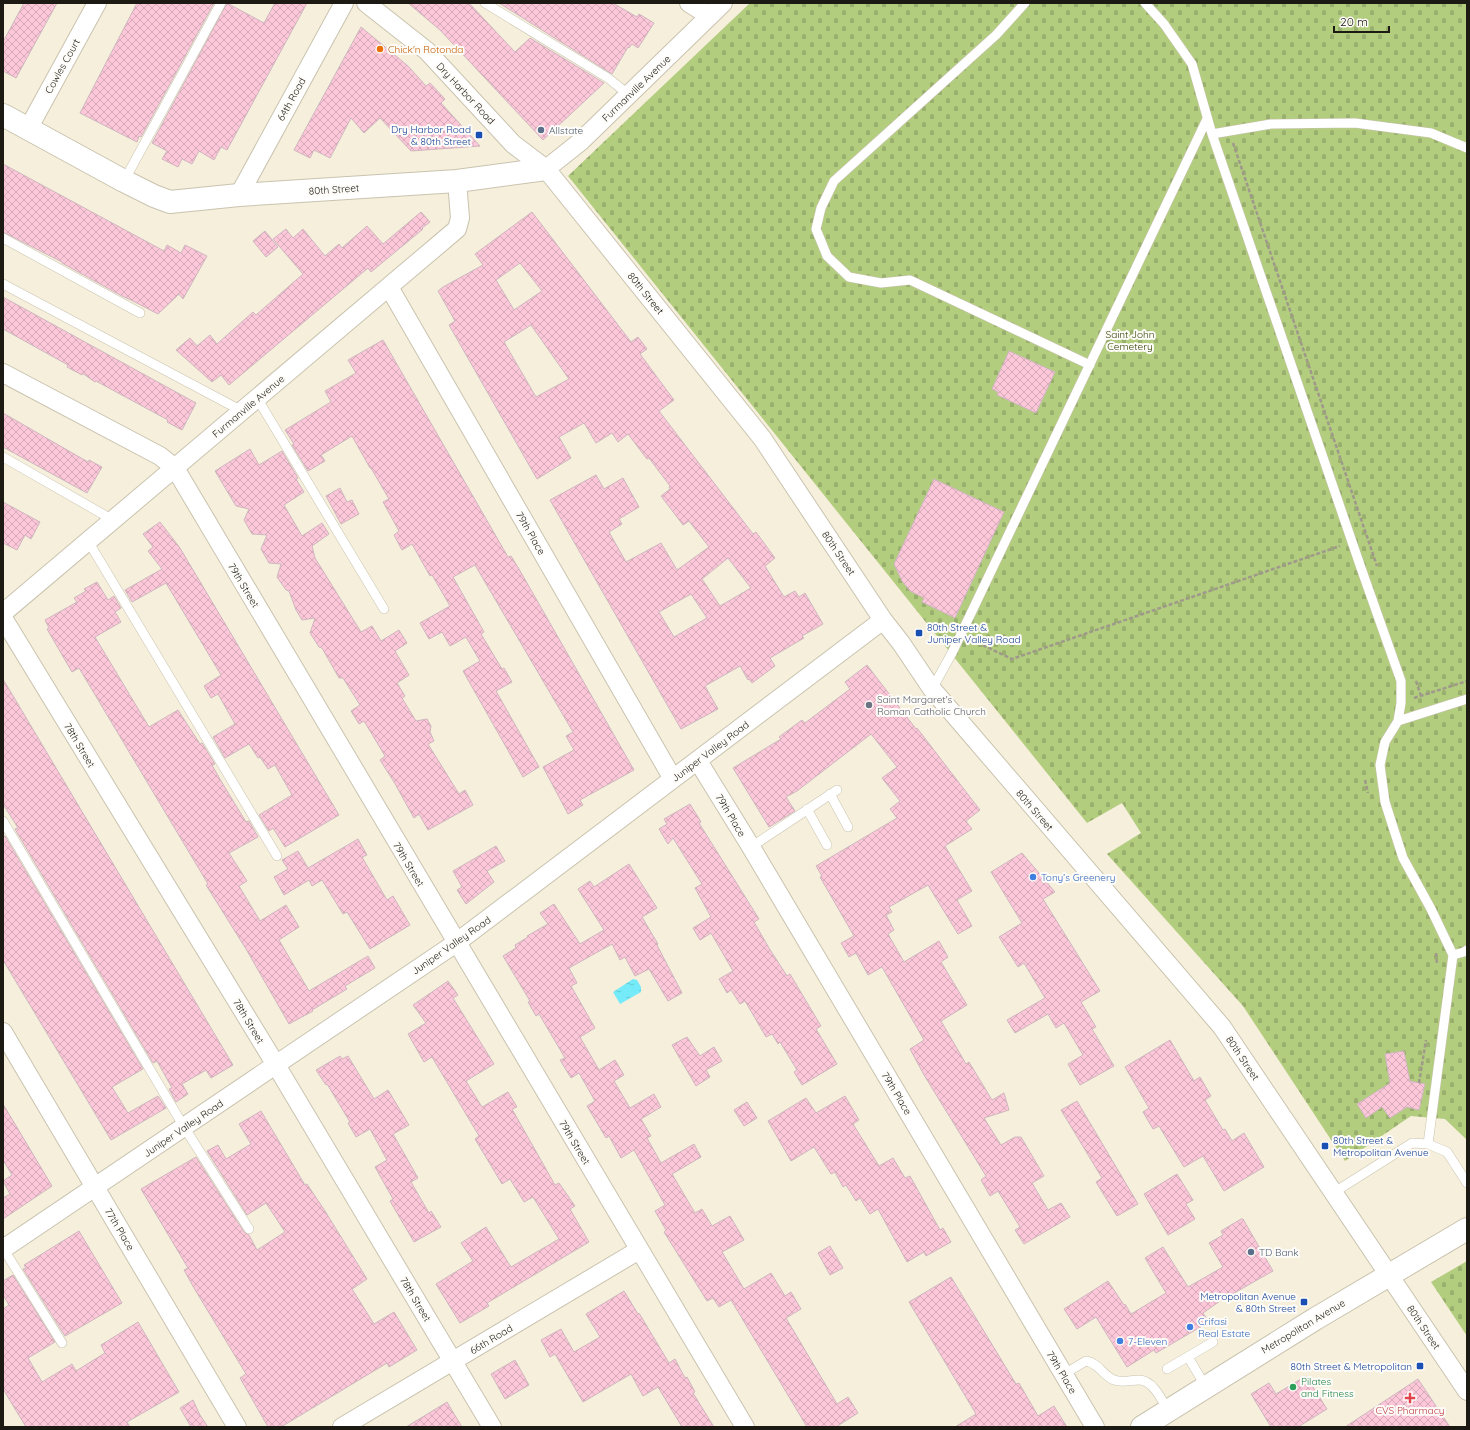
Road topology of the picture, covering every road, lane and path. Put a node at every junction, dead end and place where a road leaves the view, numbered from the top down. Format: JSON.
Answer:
{"nodes":[{"id":1,"x":97,"y":3,"type":"edge"},
{"id":2,"x":221,"y":3,"type":"edge"},
{"id":3,"x":344,"y":3,"type":"edge"},
{"id":4,"x":366,"y":3,"type":"edge"},
{"id":5,"x":485,"y":3,"type":"edge"},
{"id":6,"x":689,"y":3,"type":"edge"},
{"id":7,"x":723,"y":3,"type":"edge"},
{"id":8,"x":1025,"y":3,"type":"edge"},
{"id":9,"x":1145,"y":3,"type":"edge"},
{"id":10,"x":710,"y":16,"type":"junction"},
{"id":11,"x":629,"y":95,"type":"junction"},
{"id":12,"x":3,"y":115,"type":"edge"},
{"id":13,"x":1208,"y":119,"type":"junction"},
{"id":14,"x":28,"y":129,"type":"junction"},
{"id":15,"x":1229,"y":131,"type":"junction"},
{"id":16,"x":1212,"y":134,"type":"junction"},
{"id":17,"x":1467,"y":148,"type":"edge"},
{"id":18,"x":546,"y":169,"type":"junction"},
{"id":19,"x":124,"y":181,"type":"junction"},
{"id":20,"x":457,"y":182,"type":"junction"},
{"id":21,"x":238,"y":195,"type":"junction"},
{"id":22,"x":3,"y":238,"type":"edge"},
{"id":23,"x":3,"y":284,"type":"edge"},
{"id":24,"x":389,"y":287,"type":"junction"},
{"id":25,"x":140,"y":313,"type":"dead end"},
{"id":26,"x":1090,"y":365,"type":"junction"},
{"id":27,"x":3,"y":373,"type":"edge"},
{"id":28,"x":258,"y":398,"type":"junction"},
{"id":29,"x":242,"y":411,"type":"junction"},
{"id":30,"x":3,"y":458,"type":"edge"},
{"id":31,"x":174,"y":468,"type":"junction"},
{"id":32,"x":113,"y":520,"type":"junction"},
{"id":33,"x":88,"y":541,"type":"junction"},
{"id":34,"x":1352,"y":542,"type":"junction"},
{"id":35,"x":1377,"y":568,"type":"dead end"},
{"id":36,"x":384,"y":609,"type":"dead end"},
{"id":37,"x":3,"y":613,"type":"edge"},
{"id":38,"x":3,"y":618,"type":"edge"},
{"id":39,"x":883,"y":620,"type":"junction"},
{"id":40,"x":960,"y":635,"type":"junction"},
{"id":41,"x":1413,"y":674,"type":"dead end"},
{"id":42,"x":1467,"y":681,"type":"edge"},
{"id":43,"x":932,"y":689,"type":"junction"},
{"id":44,"x":1421,"y":696,"type":"junction"},
{"id":45,"x":1467,"y":699,"type":"edge"},
{"id":46,"x":1402,"y":703,"type":"junction"},
{"id":47,"x":1398,"y":721,"type":"junction"},
{"id":48,"x":698,"y":761,"type":"junction"},
{"id":49,"x":673,"y":779,"type":"junction"},
{"id":50,"x":1365,"y":780,"type":"dead end"},
{"id":51,"x":1369,"y":795,"type":"dead end"},
{"id":52,"x":807,"y":809,"type":"junction"},
{"id":53,"x":3,"y":821,"type":"edge"},
{"id":54,"x":848,"y":827,"type":"dead end"},
{"id":55,"x":827,"y":845,"type":"dead end"},
{"id":56,"x":751,"y":847,"type":"junction"},
{"id":57,"x":277,"y":856,"type":"dead end"},
{"id":58,"x":456,"y":943,"type":"junction"},
{"id":59,"x":1435,"y":950,"type":"dead end"},
{"id":60,"x":1467,"y":950,"type":"edge"},
{"id":61,"x":1453,"y":955,"type":"junction"},
{"id":62,"x":1437,"y":970,"type":"dead end"},
{"id":63,"x":3,"y":1032,"type":"edge"},
{"id":64,"x":1427,"y":1034,"type":"dead end"},
{"id":65,"x":276,"y":1065,"type":"junction"},
{"id":66,"x":1418,"y":1083,"type":"dead end"},
{"id":67,"x":184,"y":1127,"type":"junction"},
{"id":68,"x":1428,"y":1144,"type":"junction"},
{"id":69,"x":1467,"y":1183,"type":"edge"},
{"id":70,"x":95,"y":1187,"type":"junction"},
{"id":71,"x":1334,"y":1193,"type":"junction"},
{"id":72,"x":1467,"y":1229,"type":"edge"},
{"id":73,"x":249,"y":1230,"type":"dead end"},
{"id":74,"x":3,"y":1249,"type":"edge"},
{"id":75,"x":639,"y":1250,"type":"junction"},
{"id":76,"x":1389,"y":1275,"type":"junction"},
{"id":77,"x":1213,"y":1342,"type":"dead end"},
{"id":78,"x":62,"y":1343,"type":"dead end"},
{"id":79,"x":1188,"y":1357,"type":"junction"},
{"id":80,"x":453,"y":1362,"type":"junction"},
{"id":81,"x":1167,"y":1369,"type":"dead end"},
{"id":82,"x":1064,"y":1374,"type":"junction"},
{"id":83,"x":1206,"y":1387,"type":"junction"},
{"id":84,"x":1467,"y":1391,"type":"edge"},
{"id":85,"x":1168,"y":1411,"type":"junction"},
{"id":86,"x":238,"y":1427,"type":"edge"},
{"id":87,"x":342,"y":1427,"type":"edge"},
{"id":88,"x":492,"y":1427,"type":"edge"},
{"id":89,"x":745,"y":1427,"type":"edge"},
{"id":90,"x":1095,"y":1427,"type":"edge"},
{"id":91,"x":1142,"y":1427,"type":"edge"}],
"edges":[{"from":1,"to":14,"type":"street","name":"Cowles Court"},
{"from":2,"to":19,"type":"lane"},
{"from":3,"to":21,"type":"street","name":"64th Road"},
{"from":4,"to":18,"type":"street","name":"Dry Harbor Road"},
{"from":5,"to":11,"type":"lane"},
{"from":6,"to":10,"type":"street"},
{"from":7,"to":10,"type":"street","name":"Furmanville Avenue"},
{"from":8,"to":26,"type":"lane"},
{"from":9,"to":13,"type":"lane"},
{"from":10,"to":11,"type":"street","name":"Furmanville Avenue"},
{"from":11,"to":18,"type":"street","name":"Furmanville Avenue"},
{"from":12,"to":14,"type":"street","name":"80th Street"},
{"from":13,"to":16,"type":"lane"},
{"from":13,"to":26,"type":"lane"},
{"from":14,"to":19,"type":"street","name":"80th Street"},
{"from":15,"to":16,"type":"lane"},
{"from":15,"to":17,"type":"lane"},
{"from":15,"to":35,"type":"path"},
{"from":16,"to":34,"type":"lane"},
{"from":18,"to":20,"type":"street","name":"80th Street"},
{"from":18,"to":39,"type":"street","name":"80th Street"},
{"from":19,"to":21,"type":"street","name":"80th Street"},
{"from":20,"to":21,"type":"street","name":"80th Street"},
{"from":20,"to":24,"type":"street","name":"Furmanville Avenue"},
{"from":22,"to":25,"type":"lane"},
{"from":23,"to":29,"type":"lane"},
{"from":24,"to":28,"type":"street","name":"Furmanville Avenue"},
{"from":24,"to":49,"type":"street","name":"79th Place"},
{"from":26,"to":40,"type":"lane"},
{"from":27,"to":31,"type":"street","name":"79th Street"},
{"from":28,"to":29,"type":"street","name":"Furmanville Avenue"},
{"from":28,"to":36,"type":"lane"},
{"from":29,"to":31,"type":"street","name":"Furmanville Avenue"},
{"from":30,"to":32,"type":"lane"},
{"from":31,"to":32,"type":"street","name":"Furmanville Avenue"},
{"from":31,"to":58,"type":"street","name":"79th Street"},
{"from":32,"to":33,"type":"street","name":"Furmanville Avenue"},
{"from":33,"to":37,"type":"street","name":"Furmanville Avenue"},
{"from":33,"to":57,"type":"lane"},
{"from":34,"to":40,"type":"path"},
{"from":34,"to":46,"type":"lane"},
{"from":38,"to":65,"type":"street","name":"78th Street"},
{"from":39,"to":43,"type":"street","name":"80th Street"},
{"from":39,"to":48,"type":"street","name":"Juniper Valley Road"},
{"from":40,"to":43,"type":"lane"},
{"from":41,"to":44,"type":"path"},
{"from":42,"to":44,"type":"path"},
{"from":43,"to":71,"type":"street","name":"80th Street"},
{"from":44,"to":46,"type":"path"},
{"from":45,"to":47,"type":"lane"},
{"from":46,"to":47,"type":"lane"},
{"from":47,"to":61,"type":"lane"},
{"from":48,"to":49,"type":"street","name":"Juniper Valley Road"},
{"from":48,"to":56,"type":"street","name":"79th Place"},
{"from":49,"to":58,"type":"street","name":"Juniper Valley Road"},
{"from":50,"to":51,"type":"path"},
{"from":52,"to":54,"type":"lane"},
{"from":52,"to":55,"type":"lane"},
{"from":52,"to":56,"type":"lane"},
{"from":53,"to":67,"type":"lane"},
{"from":56,"to":82,"type":"street","name":"79th Place"},
{"from":58,"to":65,"type":"street","name":"Juniper Valley Road"},
{"from":58,"to":75,"type":"street","name":"79th Street"},
{"from":59,"to":62,"type":"path"},
{"from":60,"to":61,"type":"lane"},
{"from":61,"to":68,"type":"lane"},
{"from":63,"to":70,"type":"street","name":"77th Place"},
{"from":64,"to":66,"type":"path"},
{"from":65,"to":67,"type":"street","name":"Juniper Valley Road"},
{"from":65,"to":80,"type":"street","name":"78th Street"},
{"from":67,"to":70,"type":"street","name":"Juniper Valley Road"},
{"from":67,"to":73,"type":"lane"},
{"from":68,"to":69,"type":"lane"},
{"from":68,"to":71,"type":"lane"},
{"from":70,"to":74,"type":"street","name":"Juniper Valley Road"},
{"from":70,"to":86,"type":"street","name":"77th Place"},
{"from":71,"to":76,"type":"street","name":"80th Street"},
{"from":72,"to":76,"type":"street","name":"Metropolitan Avenue"},
{"from":74,"to":78,"type":"lane"},
{"from":75,"to":80,"type":"street","name":"66th Road"},
{"from":75,"to":89,"type":"street","name":"79th Street"},
{"from":76,"to":83,"type":"street","name":"Metropolitan Avenue"},
{"from":76,"to":84,"type":"street","name":"80th Street"},
{"from":77,"to":79,"type":"lane"},
{"from":79,"to":81,"type":"lane"},
{"from":79,"to":83,"type":"lane"},
{"from":80,"to":87,"type":"street","name":"66th Road"},
{"from":80,"to":88,"type":"street","name":"78th Street"},
{"from":82,"to":85,"type":"lane"},
{"from":82,"to":90,"type":"street","name":"79th Place"},
{"from":83,"to":85,"type":"street","name":"Metropolitan Avenue"},
{"from":85,"to":91,"type":"street","name":"Metropolitan Avenue"}]}
